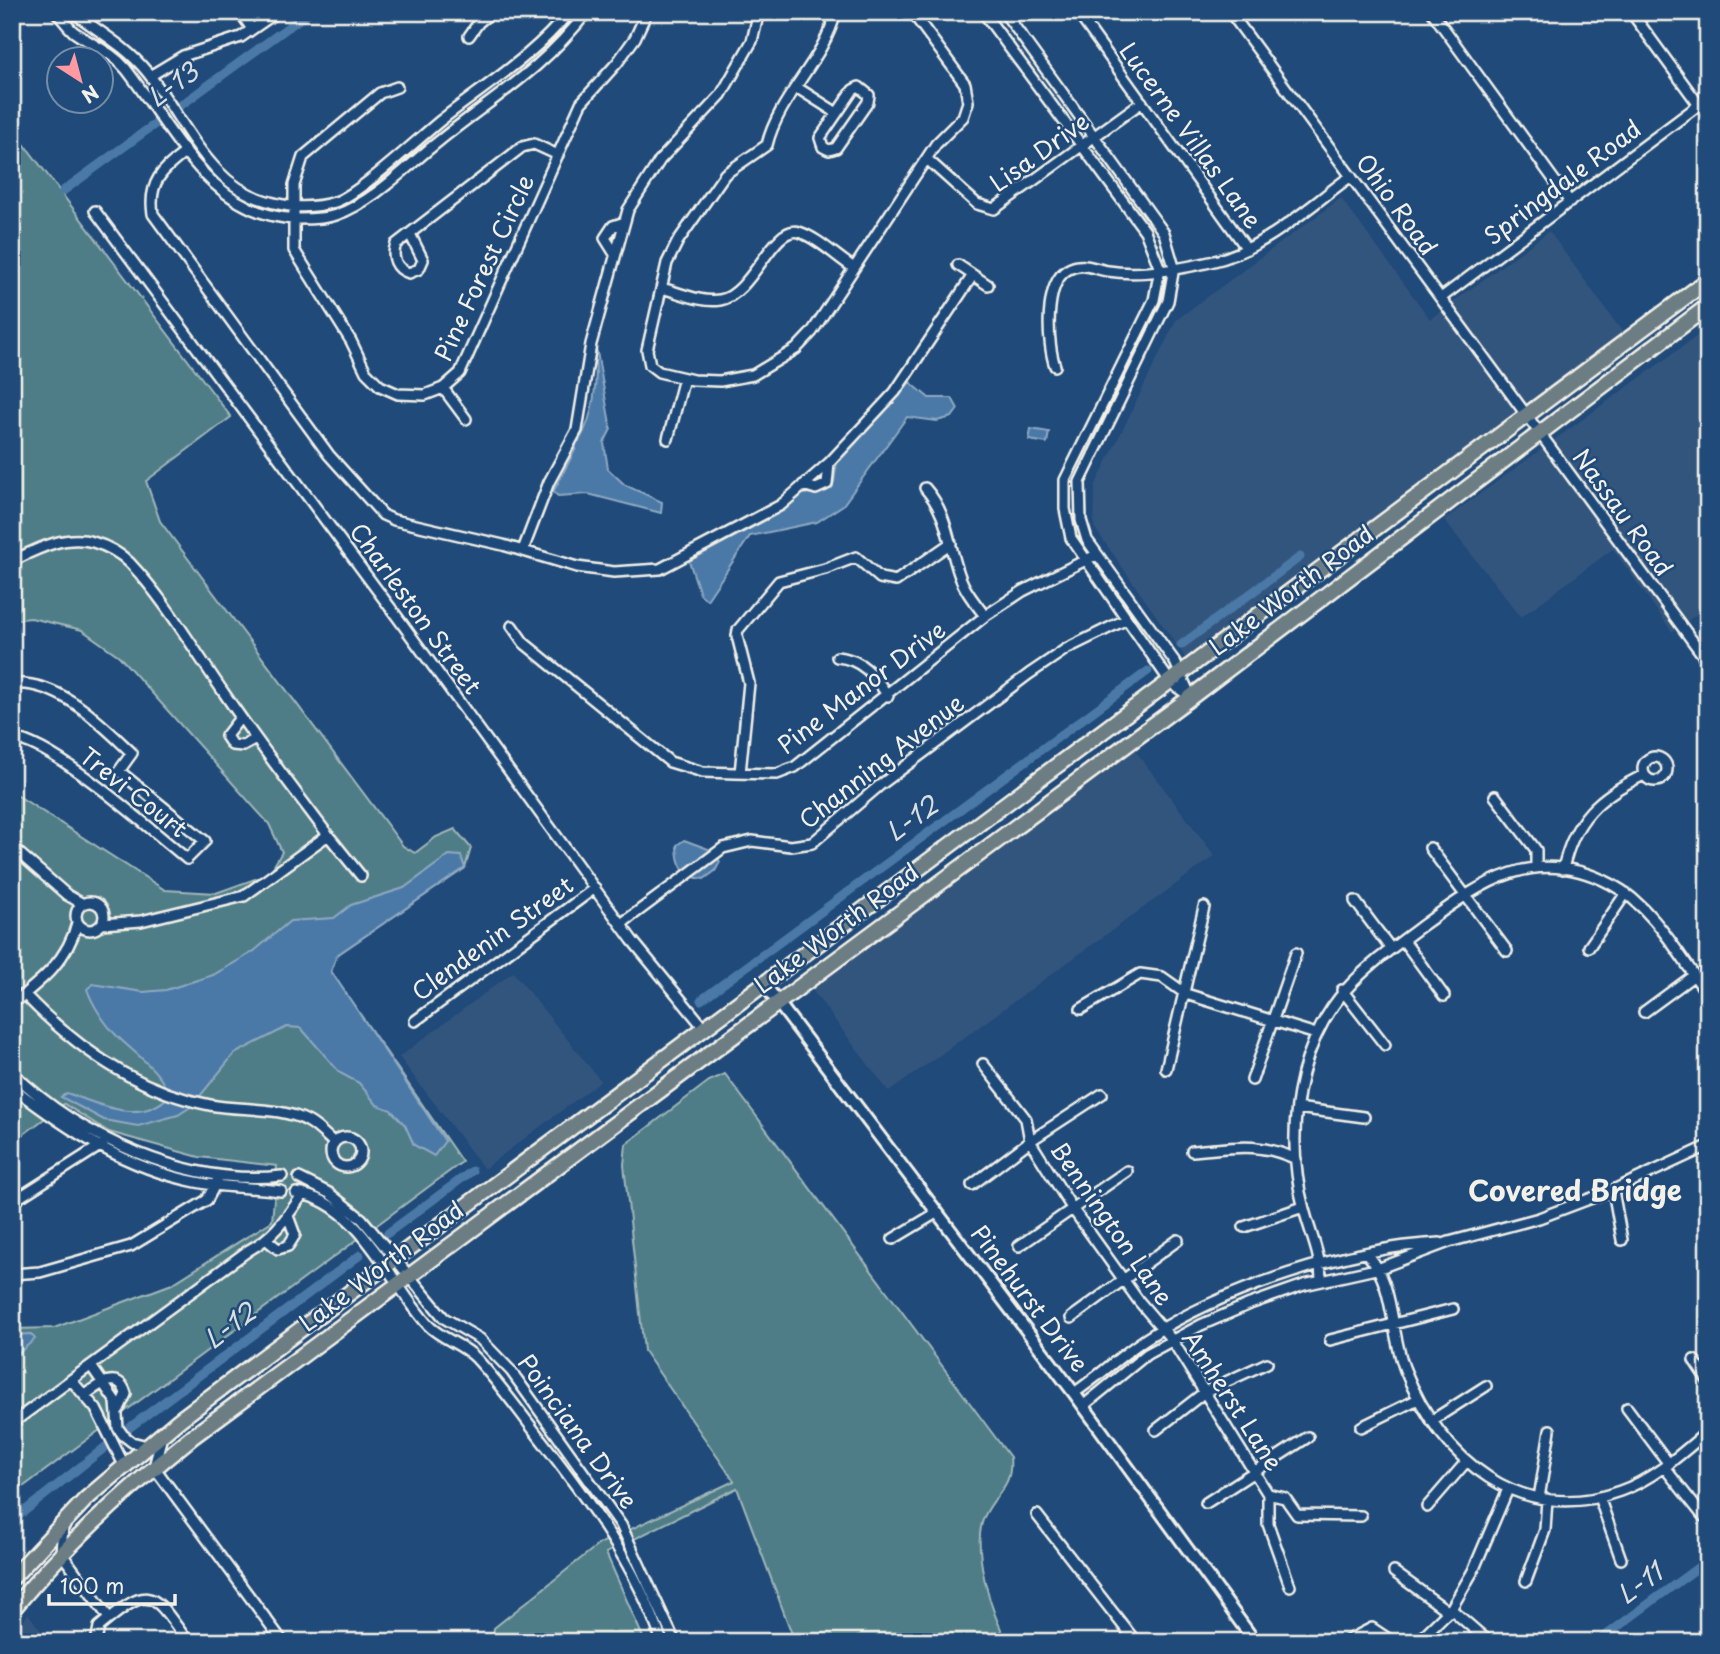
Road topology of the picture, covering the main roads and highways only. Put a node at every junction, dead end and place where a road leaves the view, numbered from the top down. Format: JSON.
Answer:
{"nodes":[{"id":1,"x":1708,"y":280,"type":"edge"},
{"id":2,"x":1708,"y":306,"type":"edge"},
{"id":3,"x":1531,"y":422,"type":"junction"},
{"id":4,"x":1325,"y":566,"type":"junction"},
{"id":5,"x":1238,"y":661,"type":"junction"},
{"id":6,"x":938,"y":856,"type":"junction"},
{"id":7,"x":919,"y":896,"type":"junction"},
{"id":8,"x":51,"y":1534,"type":"junction"},
{"id":9,"x":12,"y":1578,"type":"edge"},
{"id":10,"x":12,"y":1598,"type":"edge"},
{"id":11,"x":12,"y":1610,"type":"edge"}],
"edges":[{"from":1,"to":3,"type":"main road","name":"Lake Worth Road"},
{"from":2,"to":3,"type":"main road","name":"Lake Worth Road"},
{"from":3,"to":4,"type":"main road","name":"Lake Worth Road"},
{"from":3,"to":5,"type":"main road","name":"Lake Worth Road"},
{"from":4,"to":5,"type":"main road"},
{"from":4,"to":6,"type":"main road","name":"Lake Worth Road"},
{"from":5,"to":7,"type":"main road","name":"Lake Worth Road"},
{"from":6,"to":7,"type":"main road"},
{"from":6,"to":8,"type":"main road","name":"Lake Worth Road"},
{"from":7,"to":11,"type":"main road","name":"Lake Worth Road"},
{"from":8,"to":9,"type":"main road","name":"Lake Worth Road"},
{"from":8,"to":10,"type":"main road"}]}
